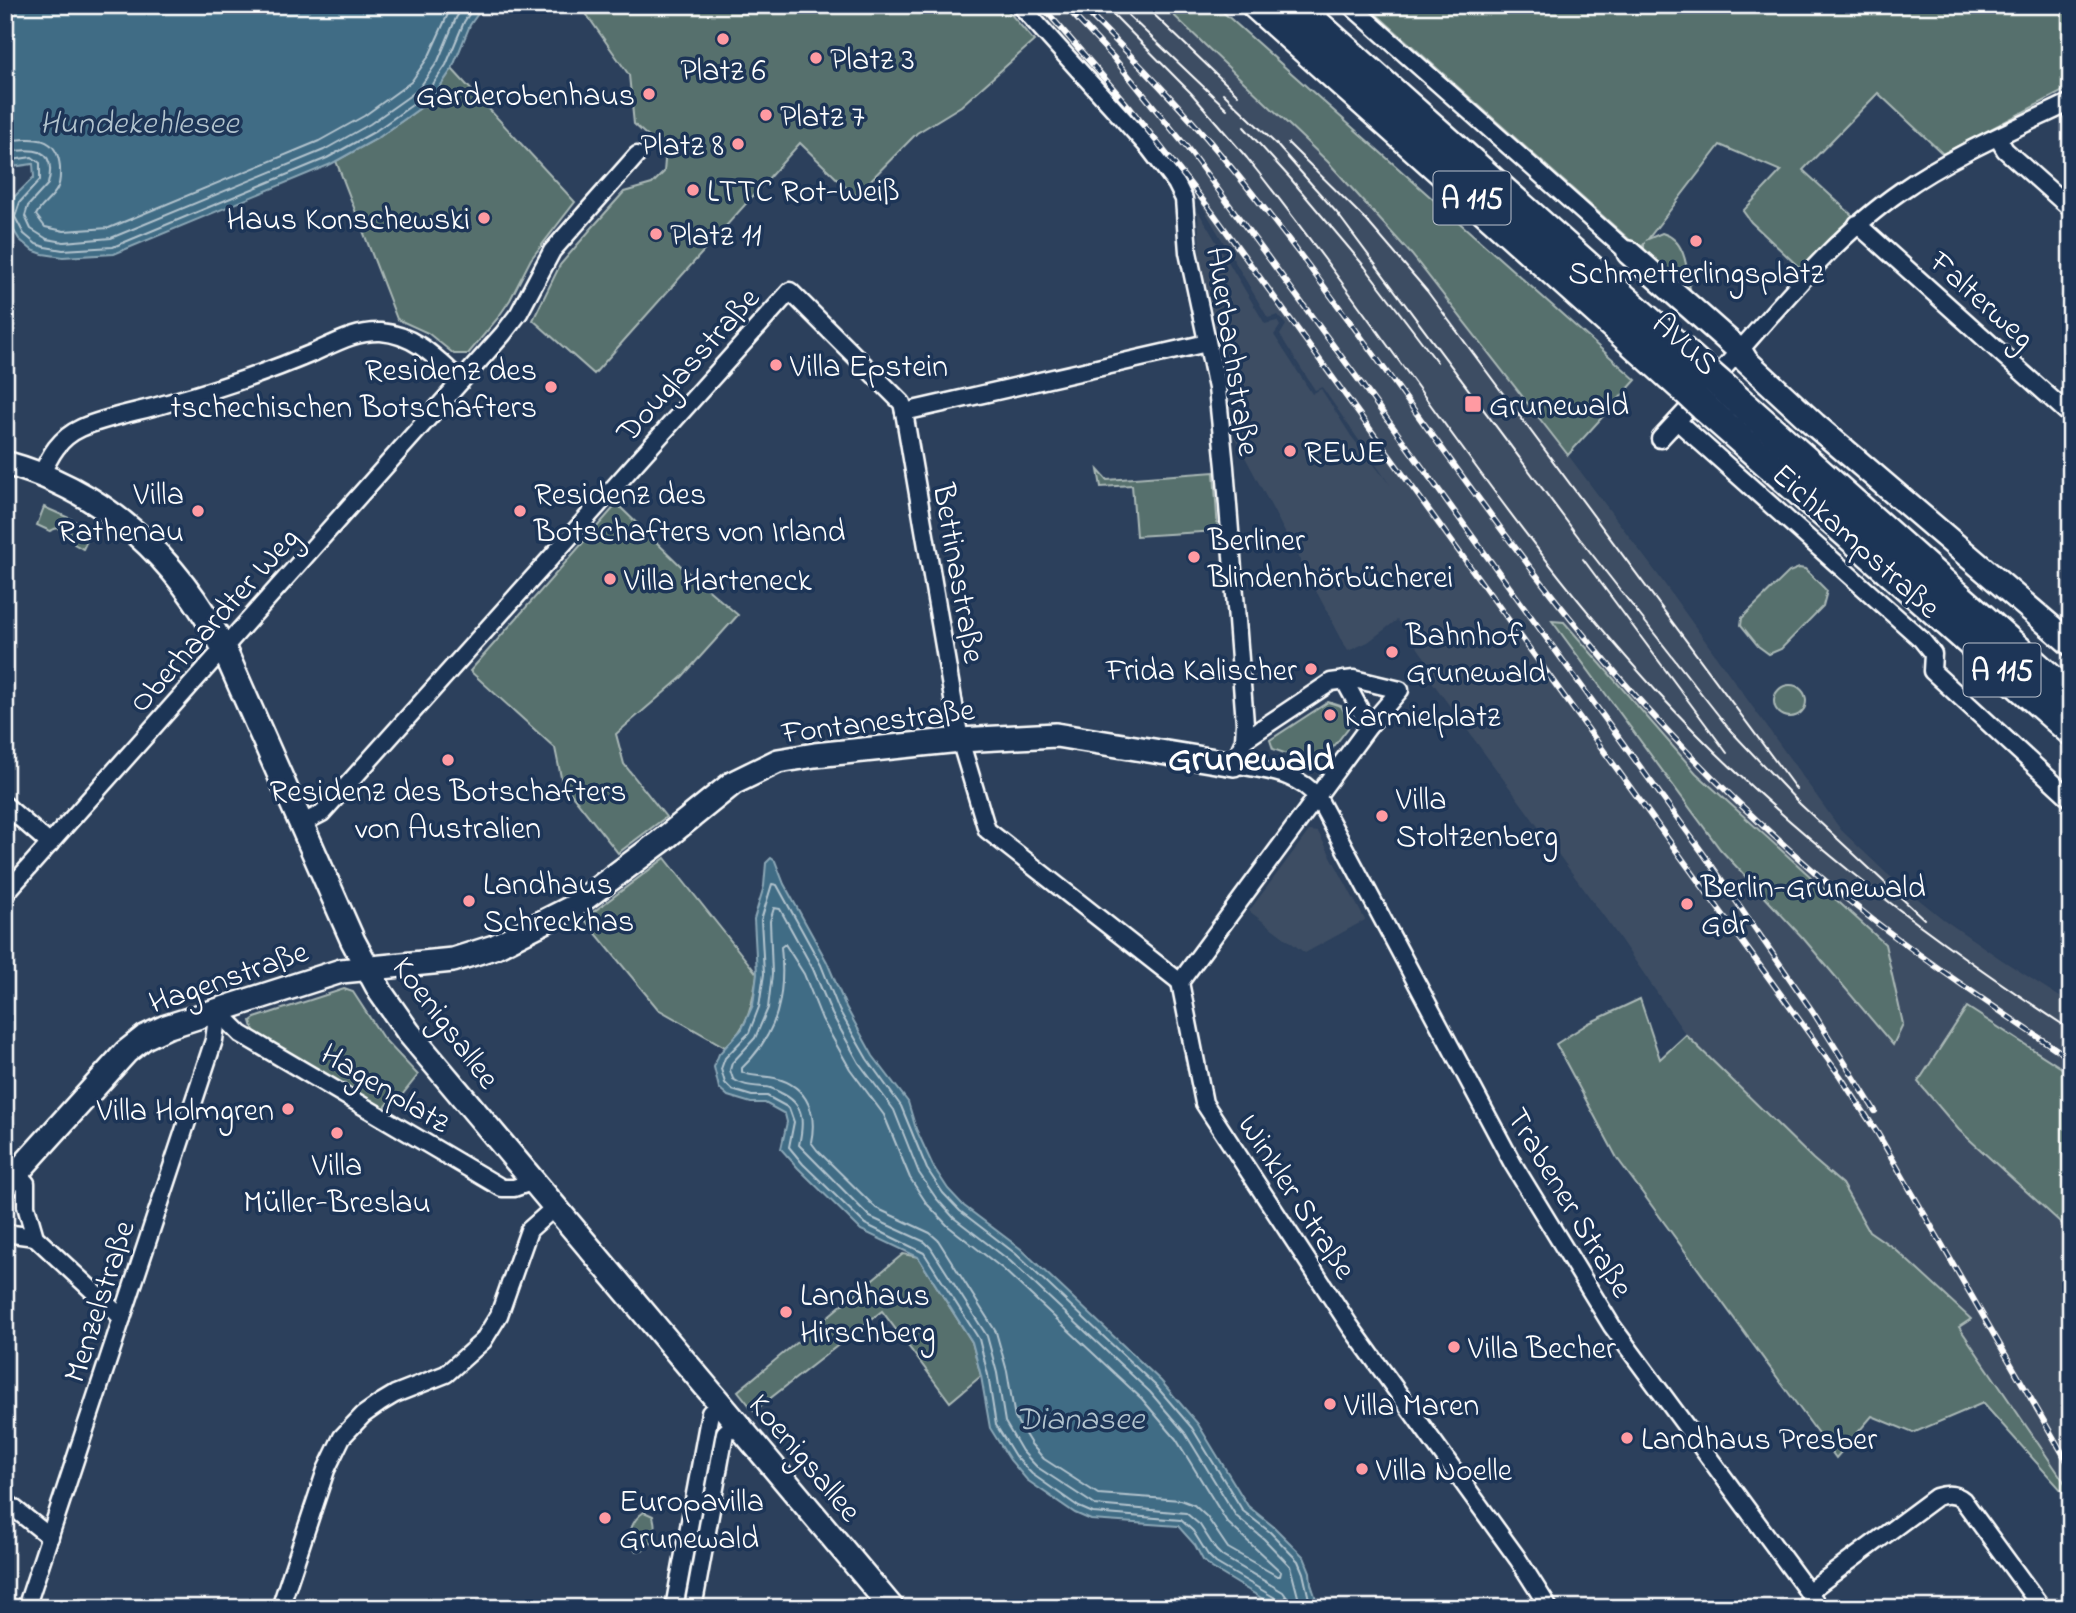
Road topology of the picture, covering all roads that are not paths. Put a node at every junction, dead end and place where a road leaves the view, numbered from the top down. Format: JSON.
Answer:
{"nodes":[{"id":1,"x":1020,"y":5,"type":"edge"},
{"id":2,"x":1256,"y":5,"type":"edge"},
{"id":3,"x":1295,"y":5,"type":"edge"},
{"id":4,"x":1350,"y":5,"type":"edge"},
{"id":5,"x":2071,"y":102,"type":"edge"},
{"id":6,"x":1998,"y":138,"type":"junction"},
{"id":7,"x":637,"y":155,"type":"dead end"},
{"id":8,"x":2071,"y":209,"type":"edge"},
{"id":9,"x":1857,"y":225,"type":"junction"},
{"id":10,"x":1629,"y":253,"type":"joint"},
{"id":11,"x":1207,"y":343,"type":"junction"},
{"id":12,"x":461,"y":381,"type":"junction"},
{"id":13,"x":1706,"y":388,"type":"junction"},
{"id":14,"x":904,"y":412,"type":"junction"},
{"id":15,"x":2071,"y":416,"type":"edge"},
{"id":16,"x":1660,"y":439,"type":"dead end"},
{"id":17,"x":5,"y":463,"type":"edge"},
{"id":18,"x":41,"y":476,"type":"junction"},
{"id":19,"x":2071,"y":644,"type":"edge"},
{"id":20,"x":224,"y":649,"type":"junction"},
{"id":21,"x":1344,"y":680,"type":"junction"},
{"id":22,"x":2071,"y":697,"type":"edge"},
{"id":23,"x":1369,"y":726,"type":"junction"},
{"id":24,"x":2071,"y":731,"type":"edge"},
{"id":25,"x":960,"y":740,"type":"junction"},
{"id":26,"x":1244,"y":740,"type":"junction"},
{"id":27,"x":1234,"y":764,"type":"junction"},
{"id":28,"x":1318,"y":798,"type":"junction"},
{"id":29,"x":2071,"y":799,"type":"edge"},
{"id":30,"x":5,"y":805,"type":"edge"},
{"id":31,"x":301,"y":824,"type":"junction"},
{"id":32,"x":50,"y":844,"type":"junction"},
{"id":33,"x":5,"y":894,"type":"edge"},
{"id":34,"x":367,"y":968,"type":"junction"},
{"id":35,"x":1180,"y":982,"type":"junction"},
{"id":36,"x":218,"y":1011,"type":"junction"},
{"id":37,"x":11,"y":1180,"type":"edge"},
{"id":38,"x":534,"y":1181,"type":"junction"},
{"id":39,"x":555,"y":1207,"type":"junction"},
{"id":40,"x":5,"y":1233,"type":"edge"},
{"id":41,"x":35,"y":1237,"type":"junction"},
{"id":42,"x":122,"y":1318,"type":"junction"},
{"id":43,"x":720,"y":1404,"type":"junction"},
{"id":44,"x":736,"y":1423,"type":"junction"},
{"id":45,"x":5,"y":1501,"type":"edge"},
{"id":46,"x":50,"y":1537,"type":"junction"},
{"id":47,"x":1808,"y":1592,"type":"junction"},
{"id":48,"x":26,"y":1608,"type":"edge"},
{"id":49,"x":280,"y":1608,"type":"edge"},
{"id":50,"x":674,"y":1608,"type":"edge"},
{"id":51,"x":693,"y":1608,"type":"edge"},
{"id":52,"x":892,"y":1608,"type":"edge"},
{"id":53,"x":1549,"y":1608,"type":"edge"},
{"id":54,"x":1819,"y":1608,"type":"edge"},
{"id":55,"x":2042,"y":1608,"type":"edge"}],
"edges":[{"from":1,"to":11,"type":"street","name":"Auerbachstraße"},
{"from":2,"to":13,"type":"highway","name":"AVUS","number":"A 115"},
{"from":3,"to":13,"type":"highway","name":"AVUS","number":"A 115"},
{"from":4,"to":10,"type":"street","name":"Eichkampstraße"},
{"from":5,"to":6,"type":"street"},
{"from":6,"to":8,"type":"street"},
{"from":6,"to":9,"type":"street"},
{"from":7,"to":12,"type":"street","name":"Oberhaardter Weg"},
{"from":9,"to":13,"type":"street"},
{"from":9,"to":15,"type":"street","name":"Falterweg"},
{"from":10,"to":13,"type":"main road","name":"Eichkampstraße"},
{"from":11,"to":14,"type":"street"},
{"from":11,"to":26,"type":"street","name":"Auerbachstraße"},
{"from":12,"to":18,"type":"street"},
{"from":12,"to":20,"type":"street","name":"Oberhaardter Weg"},
{"from":13,"to":16,"type":"street"},
{"from":13,"to":19,"type":"main road","name":"Eichkampstraße"},
{"from":13,"to":22,"type":"highway","name":"AVUS","number":"A 115"},
{"from":13,"to":24,"type":"highway","name":"AVUS","number":"A 115"},
{"from":13,"to":29,"type":"street","name":"Eichkampstraße"},
{"from":14,"to":25,"type":"street","name":"Bettinastraße"},
{"from":14,"to":31,"type":"street","name":"Douglasstraße"},
{"from":17,"to":18,"type":"main road","name":"Koenigsallee"},
{"from":18,"to":20,"type":"main road","name":"Koenigsallee"},
{"from":20,"to":31,"type":"main road","name":"Koenigsallee"},
{"from":20,"to":32,"type":"street","name":"Oberhaardter Weg"},
{"from":21,"to":23,"type":"street"},
{"from":21,"to":23,"type":"street"},
{"from":21,"to":26,"type":"street"},
{"from":23,"to":28,"type":"street"},
{"from":25,"to":27,"type":"main road","name":"Fontanestraße"},
{"from":25,"to":34,"type":"main road","name":"Fontanestraße"},
{"from":25,"to":35,"type":"street","name":"Bettinastraße"},
{"from":26,"to":27,"type":"street","name":"Auerbachstraße"},
{"from":27,"to":28,"type":"street","name":"Fontanestraße"},
{"from":28,"to":35,"type":"street"},
{"from":28,"to":47,"type":"street","name":"Trabener Straße"},
{"from":30,"to":32,"type":"street"},
{"from":31,"to":34,"type":"main road","name":"Koenigsallee"},
{"from":32,"to":33,"type":"street","name":"Oberhaardter Weg"},
{"from":34,"to":36,"type":"main road","name":"Hagenstraße"},
{"from":34,"to":38,"type":"main road","name":"Koenigsallee"},
{"from":35,"to":53,"type":"street","name":"Winkler Straße"},
{"from":36,"to":37,"type":"main road","name":"Hagenstraße"},
{"from":36,"to":38,"type":"street","name":"Hagenplatz"},
{"from":36,"to":42,"type":"street","name":"Menzelstraße"},
{"from":37,"to":41,"type":"street"},
{"from":38,"to":39,"type":"main road","name":"Koenigsallee"},
{"from":39,"to":43,"type":"main road","name":"Koenigsallee"},
{"from":39,"to":49,"type":"street"},
{"from":40,"to":41,"type":"street"},
{"from":41,"to":42,"type":"street"},
{"from":42,"to":46,"type":"street","name":"Menzelstraße"},
{"from":43,"to":44,"type":"main road","name":"Koenigsallee"},
{"from":43,"to":50,"type":"street"},
{"from":44,"to":51,"type":"street"},
{"from":44,"to":52,"type":"main road","name":"Koenigsallee"},
{"from":45,"to":46,"type":"street"},
{"from":46,"to":48,"type":"street","name":"Menzelstraße"},
{"from":47,"to":54,"type":"street","name":"Trabener Straße"},
{"from":47,"to":55,"type":"street"}]}
